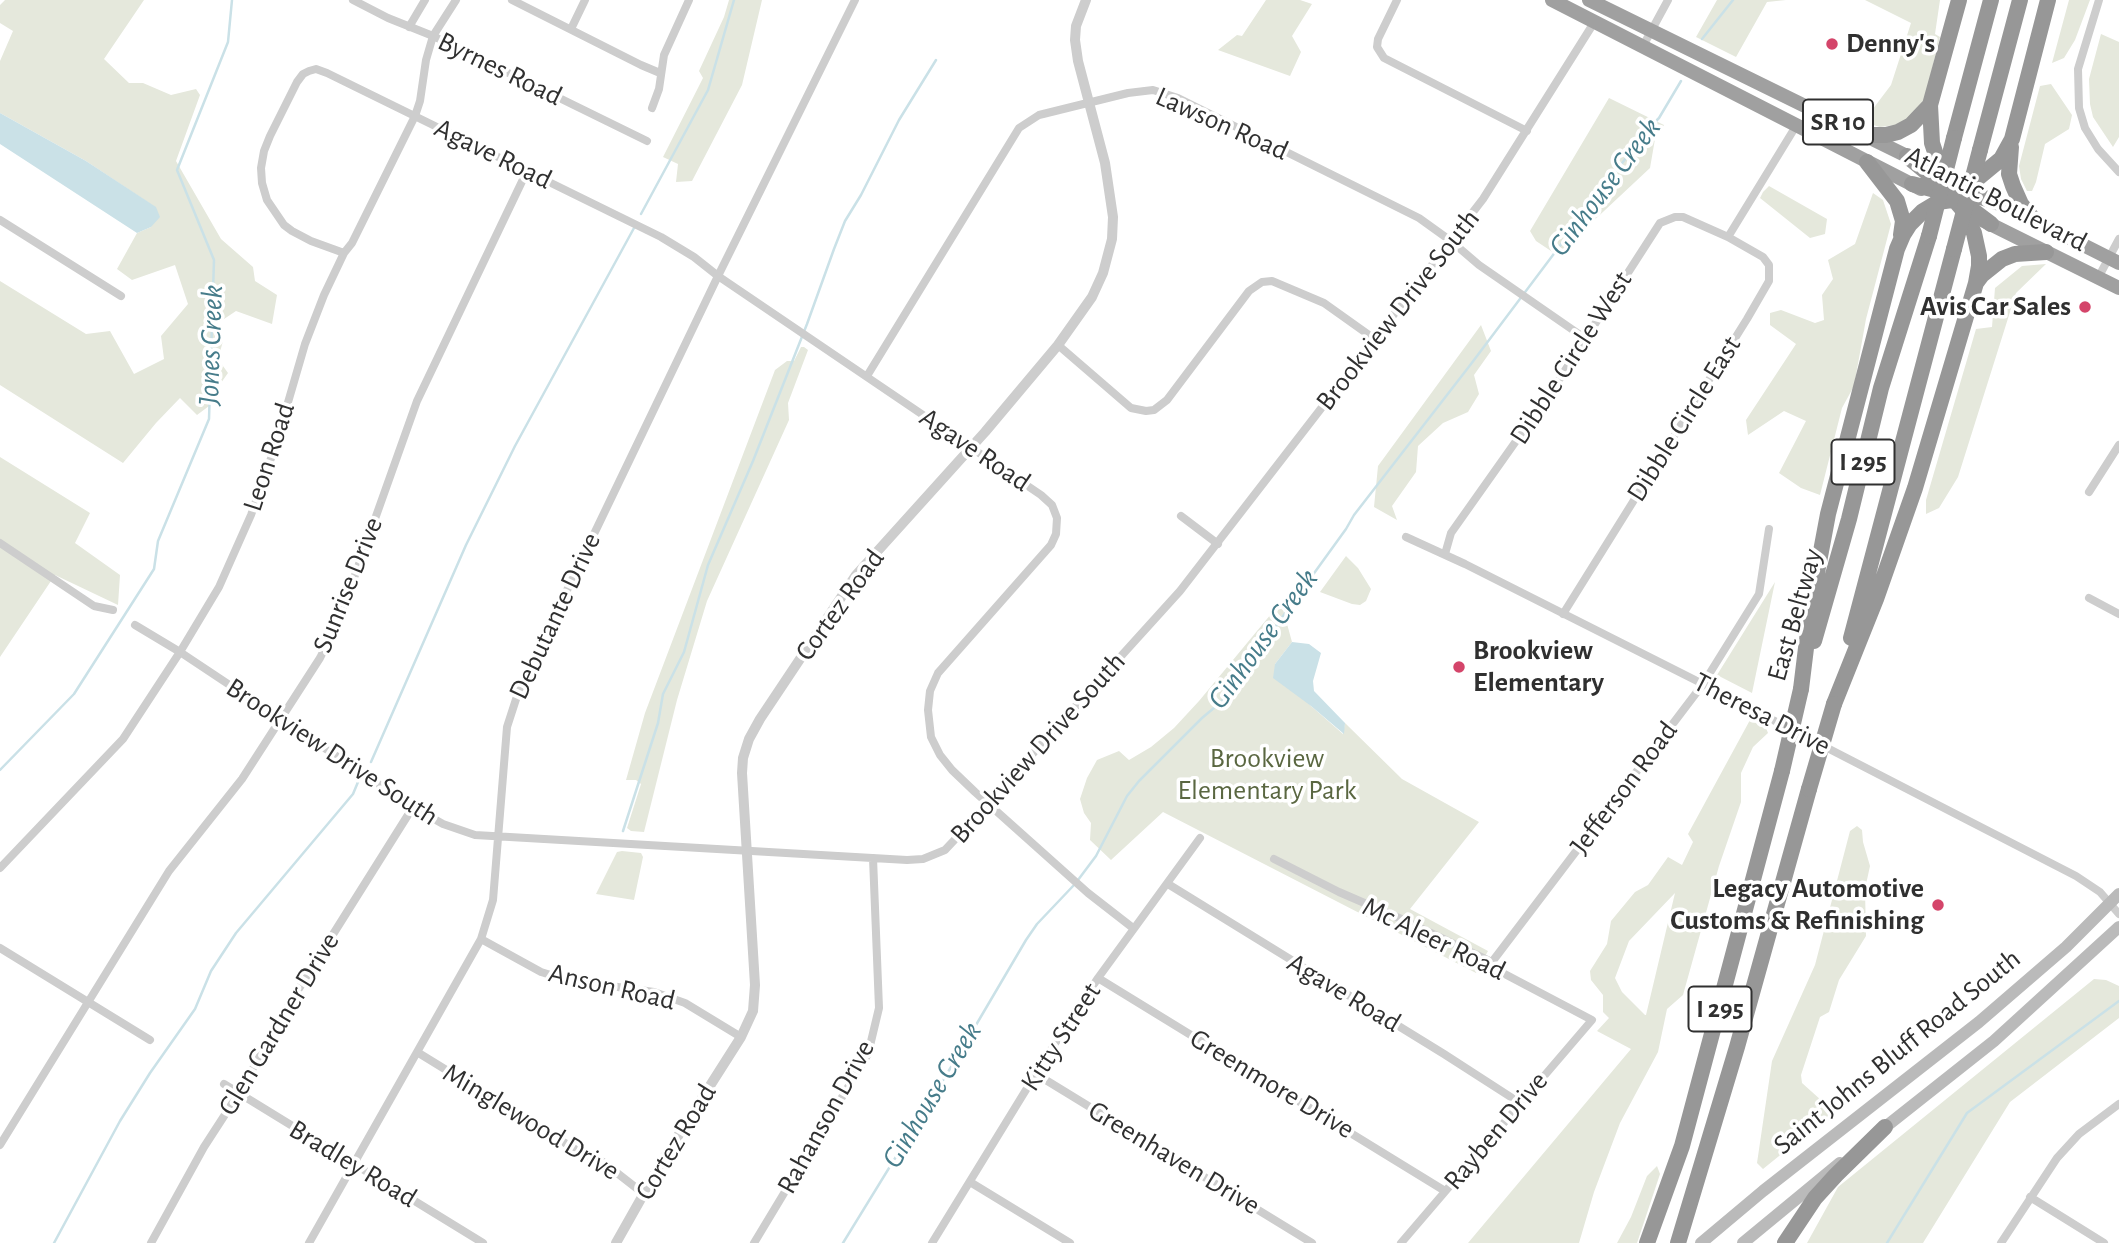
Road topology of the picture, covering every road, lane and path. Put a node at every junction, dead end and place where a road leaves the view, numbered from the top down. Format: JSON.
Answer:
{"nodes":[{"id":1,"x":353,"y":0,"type":"edge"},
{"id":2,"x":425,"y":0,"type":"edge"},
{"id":3,"x":456,"y":0,"type":"edge"},
{"id":4,"x":512,"y":0,"type":"edge"},
{"id":5,"x":585,"y":0,"type":"edge"},
{"id":6,"x":689,"y":0,"type":"edge"},
{"id":7,"x":855,"y":0,"type":"edge"},
{"id":8,"x":1086,"y":0,"type":"edge"},
{"id":9,"x":1397,"y":0,"type":"edge"},
{"id":10,"x":1552,"y":0,"type":"edge"},
{"id":11,"x":1590,"y":0,"type":"edge"},
{"id":12,"x":1668,"y":0,"type":"edge"},
{"id":13,"x":1959,"y":0,"type":"edge"},
{"id":14,"x":1991,"y":0,"type":"edge"},
{"id":15,"x":2020,"y":0,"type":"edge"},
{"id":16,"x":2048,"y":0,"type":"edge"},
{"id":17,"x":2099,"y":0,"type":"edge"},
{"id":18,"x":1595,"y":21,"type":"junction"},
{"id":19,"x":409,"y":27,"type":"junction"},
{"id":20,"x":571,"y":29,"type":"junction"},
{"id":21,"x":1652,"y":31,"type":"junction"},
{"id":22,"x":433,"y":36,"type":"junction"},
{"id":23,"x":1643,"y":46,"type":"junction"},
{"id":24,"x":660,"y":72,"type":"junction"},
{"id":25,"x":1090,"y":103,"type":"junction"},
{"id":26,"x":1930,"y":105,"type":"junction"},
{"id":27,"x":652,"y":108,"type":"dead end"},
{"id":28,"x":415,"y":116,"type":"junction"},
{"id":29,"x":1796,"y":126,"type":"junction"},
{"id":30,"x":1527,"y":131,"type":"junction"},
{"id":31,"x":1865,"y":135,"type":"junction"},
{"id":32,"x":2012,"y":139,"type":"junction"},
{"id":33,"x":647,"y":141,"type":"dead end"},
{"id":34,"x":1907,"y":156,"type":"joint"},
{"id":35,"x":1867,"y":162,"type":"junction"},
{"id":36,"x":527,"y":172,"type":"junction"},
{"id":37,"x":2119,"y":172,"type":"edge"},
{"id":38,"x":1912,"y":184,"type":"joint"},
{"id":39,"x":1954,"y":193,"type":"junction"},
{"id":40,"x":2000,"y":203,"type":"joint"},
{"id":41,"x":0,"y":220,"type":"edge"},
{"id":42,"x":2035,"y":221,"type":"junction"},
{"id":43,"x":1991,"y":224,"type":"joint"},
{"id":44,"x":1728,"y":237,"type":"junction"},
{"id":45,"x":2119,"y":239,"type":"edge"},
{"id":46,"x":1451,"y":241,"type":"junction"},
{"id":47,"x":1897,"y":249,"type":"junction"},
{"id":48,"x":2046,"y":252,"type":"junction"},
{"id":49,"x":344,"y":253,"type":"junction"},
{"id":50,"x":2114,"y":261,"type":"edge"},
{"id":51,"x":718,"y":276,"type":"junction"},
{"id":52,"x":2098,"y":278,"type":"junction"},
{"id":53,"x":1976,"y":283,"type":"junction"},
{"id":54,"x":2119,"y":288,"type":"edge"},
{"id":55,"x":121,"y":296,"type":"dead end"},
{"id":56,"x":1586,"y":339,"type":"junction"},
{"id":57,"x":1376,"y":340,"type":"junction"},
{"id":58,"x":1058,"y":345,"type":"junction"},
{"id":59,"x":867,"y":376,"type":"junction"},
{"id":60,"x":2119,"y":445,"type":"edge"},
{"id":61,"x":969,"y":448,"type":"junction"},
{"id":62,"x":2089,"y":492,"type":"dead end"},
{"id":63,"x":1181,"y":516,"type":"dead end"},
{"id":64,"x":1769,"y":529,"type":"dead end"},
{"id":65,"x":1406,"y":537,"type":"dead end"},
{"id":66,"x":0,"y":543,"type":"edge"},
{"id":67,"x":1218,"y":544,"type":"junction"},
{"id":68,"x":1445,"y":554,"type":"junction"},
{"id":69,"x":2089,"y":598,"type":"dead end"},
{"id":70,"x":113,"y":610,"type":"dead end"},
{"id":71,"x":1563,"y":614,"type":"junction"},
{"id":72,"x":2119,"y":614,"type":"edge"},
{"id":73,"x":135,"y":625,"type":"dead end"},
{"id":74,"x":180,"y":652,"type":"junction"},
{"id":75,"x":1703,"y":684,"type":"junction"},
{"id":76,"x":1801,"y":689,"type":"junction"},
{"id":77,"x":1834,"y":704,"type":"junction"},
{"id":78,"x":281,"y":720,"type":"junction"},
{"id":79,"x":989,"y":804,"type":"junction"},
{"id":80,"x":413,"y":807,"type":"junction"},
{"id":81,"x":498,"y":835,"type":"junction"},
{"id":82,"x":1200,"y":838,"type":"dead end"},
{"id":83,"x":746,"y":851,"type":"junction"},
{"id":84,"x":873,"y":858,"type":"junction"},
{"id":85,"x":1274,"y":859,"type":"dead end"},
{"id":86,"x":0,"y":868,"type":"edge"},
{"id":87,"x":1168,"y":884,"type":"junction"},
{"id":88,"x":2115,"y":898,"type":"edge"},
{"id":89,"x":2119,"y":914,"type":"edge"},
{"id":90,"x":2119,"y":927,"type":"edge"},
{"id":91,"x":1133,"y":928,"type":"junction"},
{"id":92,"x":481,"y":939,"type":"junction"},
{"id":93,"x":0,"y":948,"type":"edge"},
{"id":94,"x":1492,"y":962,"type":"junction"},
{"id":95,"x":1098,"y":978,"type":"junction"},
{"id":96,"x":89,"y":1002,"type":"junction"},
{"id":97,"x":1592,"y":1020,"type":"joint"},
{"id":98,"x":741,"y":1037,"type":"junction"},
{"id":99,"x":150,"y":1040,"type":"dead end"},
{"id":100,"x":417,"y":1052,"type":"junction"},
{"id":101,"x":1036,"y":1074,"type":"junction"},
{"id":102,"x":224,"y":1084,"type":"dead end"},
{"id":103,"x":239,"y":1093,"type":"junction"},
{"id":104,"x":1520,"y":1103,"type":"junction"},
{"id":105,"x":2119,"y":1104,"type":"edge"},
{"id":106,"x":2110,"y":1111,"type":"junction"},
{"id":107,"x":2119,"y":1116,"type":"edge"},
{"id":108,"x":1885,"y":1127,"type":"junction"},
{"id":109,"x":0,"y":1145,"type":"edge"},
{"id":110,"x":353,"y":1163,"type":"junction"},
{"id":111,"x":970,"y":1182,"type":"junction"},
{"id":112,"x":1445,"y":1191,"type":"junction"},
{"id":113,"x":644,"y":1194,"type":"junction"},
{"id":114,"x":2030,"y":1197,"type":"junction"},
{"id":115,"x":151,"y":1243,"type":"edge"},
{"id":116,"x":309,"y":1243,"type":"edge"},
{"id":117,"x":483,"y":1243,"type":"edge"},
{"id":118,"x":616,"y":1243,"type":"edge"},
{"id":119,"x":754,"y":1243,"type":"edge"},
{"id":120,"x":932,"y":1243,"type":"edge"},
{"id":121,"x":1070,"y":1243,"type":"edge"},
{"id":122,"x":1312,"y":1243,"type":"edge"},
{"id":123,"x":1401,"y":1243,"type":"edge"},
{"id":124,"x":1647,"y":1243,"type":"edge"},
{"id":125,"x":1678,"y":1243,"type":"edge"},
{"id":126,"x":1701,"y":1243,"type":"edge"},
{"id":127,"x":1743,"y":1243,"type":"edge"},
{"id":128,"x":1786,"y":1243,"type":"edge"},
{"id":129,"x":2001,"y":1243,"type":"edge"},
{"id":130,"x":2104,"y":1243,"type":"edge"}],
"edges":[{"from":1,"to":19,"type":"street","name":"Byrnes Road"},
{"from":2,"to":19,"type":"street"},
{"from":3,"to":22,"type":"street","name":"Leon Road"},
{"from":4,"to":20,"type":"street"},
{"from":5,"to":20,"type":"street"},
{"from":6,"to":24,"type":"street"},
{"from":7,"to":51,"type":"street","name":"Debutante Drive"},
{"from":8,"to":25,"type":"street","name":"Cortez Road"},
{"from":9,"to":30,"type":"street"},
{"from":10,"to":18,"type":"highway","name":"Atlantic Boulevard","number":"SR 10"},
{"from":11,"to":21,"type":"highway","name":"Atlantic Boulevard","number":"SR 10"},
{"from":12,"to":21,"type":"street"},
{"from":13,"to":26,"type":"highway"},
{"from":14,"to":76,"type":"highway","name":"East Beltway","number":"I 295","bridge":true},
{"from":15,"to":77,"type":"highway","name":"East Beltway","number":"I 295","bridge":true},
{"from":16,"to":32,"type":"highway"},
{"from":17,"to":37,"type":"street"},
{"from":18,"to":23,"type":"highway","name":"Atlantic Boulevard","number":"SR 10"},
{"from":18,"to":30,"type":"street","name":"Brookview Drive South"},
{"from":19,"to":22,"type":"street","name":"Byrnes Road"},
{"from":20,"to":24,"type":"street"},
{"from":21,"to":23,"type":"street"},
{"from":21,"to":31,"type":"highway","name":"Atlantic Boulevard","number":"SR 10"},
{"from":22,"to":28,"type":"street","name":"Leon Road"},
{"from":22,"to":33,"type":"street","name":"Byrnes Road"},
{"from":23,"to":29,"type":"highway","name":"Atlantic Boulevard","number":"SR 10"},
{"from":24,"to":27,"type":"street"},
{"from":25,"to":46,"type":"street","name":"Lawson Road"},
{"from":25,"to":58,"type":"street","name":"Cortez Road"},
{"from":25,"to":59,"type":"street","name":"Lawson Road"},
{"from":26,"to":31,"type":"highway"},
{"from":26,"to":39,"type":"highway"},
{"from":28,"to":36,"type":"street","name":"Agave Road"},
{"from":28,"to":49,"type":"street","name":"Leon Road"},
{"from":28,"to":49,"type":"street","name":"Agave Road"},
{"from":29,"to":35,"type":"highway","name":"Atlantic Boulevard","number":"SR 10"},
{"from":29,"to":44,"type":"street"},
{"from":30,"to":46,"type":"street","name":"Brookview Drive South"},
{"from":31,"to":34,"type":"highway","name":"Atlantic Boulevard","number":"SR 10"},
{"from":32,"to":39,"type":"highway"},
{"from":32,"to":42,"type":"highway"},
{"from":34,"to":39,"type":"highway"},
{"from":35,"to":38,"type":"highway","name":"Atlantic Boulevard","number":"SR 10"},
{"from":35,"to":47,"type":"highway"},
{"from":36,"to":51,"type":"street","name":"Agave Road"},
{"from":36,"to":78,"type":"street","name":"Sunrise Drive"},
{"from":38,"to":39,"type":"highway"},
{"from":39,"to":40,"type":"highway"},
{"from":39,"to":43,"type":"highway"},
{"from":39,"to":47,"type":"highway"},
{"from":39,"to":53,"type":"highway"},
{"from":40,"to":42,"type":"highway","name":"Atlantic Boulevard"},
{"from":41,"to":55,"type":"street"},
{"from":42,"to":50,"type":"highway","name":"Atlantic Boulevard"},
{"from":43,"to":48,"type":"highway","name":"Atlantic Boulevard"},
{"from":44,"to":56,"type":"street","name":"Dibble Circle West"},
{"from":44,"to":71,"type":"street","name":"Dibble Circle East"},
{"from":45,"to":50,"type":"street"},
{"from":46,"to":56,"type":"street","name":"Lawson Road"},
{"from":46,"to":57,"type":"street","name":"Brookview Drive South"},
{"from":47,"to":76,"type":"highway"},
{"from":48,"to":52,"type":"highway","name":"Atlantic Boulevard"},
{"from":48,"to":53,"type":"highway"},
{"from":49,"to":74,"type":"street","name":"Leon Road"},
{"from":50,"to":52,"type":"street"},
{"from":51,"to":59,"type":"street","name":"Agave Road"},
{"from":51,"to":81,"type":"street","name":"Debutante Drive"},
{"from":52,"to":54,"type":"highway","name":"Atlantic Boulevard"},
{"from":53,"to":77,"type":"highway"},
{"from":56,"to":68,"type":"street","name":"Dibble Circle West"},
{"from":57,"to":58,"type":"street"},
{"from":57,"to":67,"type":"street","name":"Brookview Drive South"},
{"from":58,"to":61,"type":"street","name":"Cortez Road"},
{"from":59,"to":61,"type":"street","name":"Agave Road"},
{"from":60,"to":62,"type":"street"},
{"from":61,"to":79,"type":"street","name":"Agave Road"},
{"from":61,"to":83,"type":"street","name":"Cortez Road"},
{"from":63,"to":67,"type":"street"},
{"from":64,"to":75,"type":"street","name":"Jefferson Road"},
{"from":65,"to":68,"type":"street","name":"Theresa Drive"},
{"from":66,"to":70,"type":"street"},
{"from":67,"to":79,"type":"street","name":"Brookview Drive South"},
{"from":68,"to":71,"type":"street","name":"Theresa Drive"},
{"from":69,"to":72,"type":"street"},
{"from":71,"to":75,"type":"street","name":"Theresa Drive"},
{"from":73,"to":74,"type":"street","name":"Brookview Drive South"},
{"from":74,"to":78,"type":"street","name":"Brookview Drive South"},
{"from":74,"to":86,"type":"street","name":"Leon Road"},
{"from":75,"to":88,"type":"street","name":"Theresa Drive"},
{"from":75,"to":94,"type":"street","name":"Jefferson Road"},
{"from":76,"to":124,"type":"highway","name":"East Beltway","number":"I 295","bridge":true},
{"from":77,"to":125,"type":"highway","name":"East Beltway","number":"I 295","bridge":true},
{"from":78,"to":80,"type":"street","name":"Brookview Drive South"},
{"from":78,"to":96,"type":"street","name":"Sunrise Drive"},
{"from":79,"to":84,"type":"street","name":"Brookview Drive South"},
{"from":79,"to":91,"type":"street","name":"Agave Road"},
{"from":80,"to":81,"type":"street","name":"Brookview Drive South"},
{"from":80,"to":103,"type":"street","name":"Glen Gardner Drive"},
{"from":81,"to":83,"type":"street","name":"Brookview Drive South"},
{"from":81,"to":92,"type":"street","name":"Debutante Drive"},
{"from":82,"to":87,"type":"street","name":"Kitty Street"},
{"from":83,"to":84,"type":"street","name":"Brookview Drive South"},
{"from":83,"to":98,"type":"street","name":"Cortez Road"},
{"from":84,"to":119,"type":"street","name":"Rahanson Drive"},
{"from":85,"to":94,"type":"street","name":"Mc Aleer Road"},
{"from":87,"to":91,"type":"street","name":"Kitty Street"},
{"from":87,"to":104,"type":"street","name":"Agave Road"},
{"from":88,"to":89,"type":"street","name":"Theresa Drive"},
{"from":88,"to":126,"type":"main road","name":"Saint Johns Bluff Road South"},
{"from":90,"to":108,"type":"main road","name":"Saint Johns Bluff Road South"},
{"from":91,"to":95,"type":"street","name":"Kitty Street"},
{"from":92,"to":98,"type":"street","name":"Anson Road"},
{"from":92,"to":100,"type":"street","name":"Debutante Drive"},
{"from":93,"to":96,"type":"street"},
{"from":94,"to":97,"type":"street","name":"Mc Aleer Road"},
{"from":95,"to":101,"type":"street","name":"Kitty Street"},
{"from":95,"to":112,"type":"street","name":"Greenmore Drive"},
{"from":96,"to":99,"type":"street"},
{"from":96,"to":109,"type":"street","name":"Sunrise Drive"},
{"from":97,"to":104,"type":"street","name":"Rayben Drive"},
{"from":98,"to":113,"type":"street","name":"Cortez Road"},
{"from":100,"to":110,"type":"street","name":"Debutante Drive"},
{"from":100,"to":113,"type":"street","name":"Minglewood Drive"},
{"from":101,"to":111,"type":"street","name":"Kitty Street"},
{"from":101,"to":122,"type":"street","name":"Greenhaven Drive"},
{"from":102,"to":103,"type":"street","name":"Bradley Road"},
{"from":103,"to":110,"type":"street","name":"Bradley Road"},
{"from":103,"to":115,"type":"street","name":"Glen Gardner Drive"},
{"from":104,"to":112,"type":"street","name":"Rayben Drive"},
{"from":105,"to":106,"type":"street"},
{"from":106,"to":107,"type":"street"},
{"from":106,"to":114,"type":"street"},
{"from":108,"to":127,"type":"main road","name":"Saint Johns Bluff Road South"},
{"from":108,"to":128,"type":"highway"},
{"from":110,"to":116,"type":"street","name":"Debutante Drive"},
{"from":110,"to":117,"type":"street","name":"Bradley Road"},
{"from":111,"to":120,"type":"street","name":"Kitty Street"},
{"from":111,"to":121,"type":"street"},
{"from":112,"to":123,"type":"street","name":"Rayben Drive"},
{"from":113,"to":118,"type":"street","name":"Cortez Road"},
{"from":114,"to":129,"type":"street"},
{"from":114,"to":130,"type":"street"}]}
